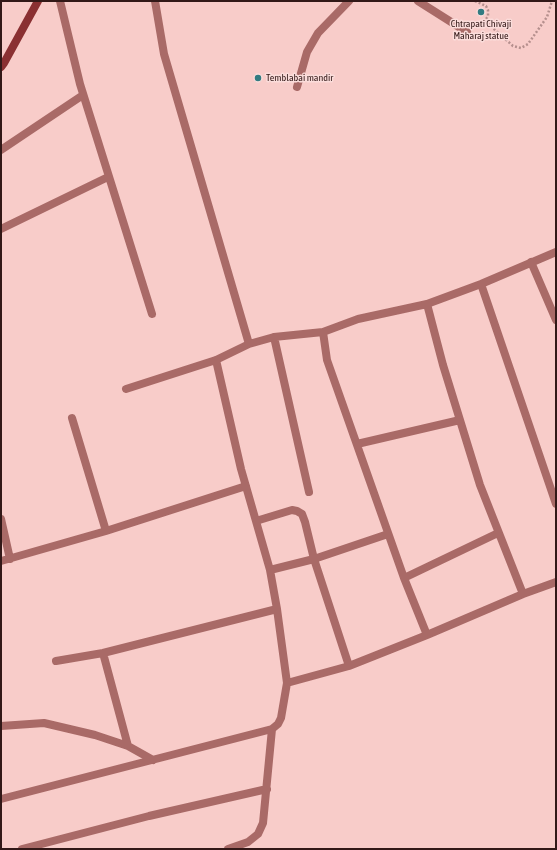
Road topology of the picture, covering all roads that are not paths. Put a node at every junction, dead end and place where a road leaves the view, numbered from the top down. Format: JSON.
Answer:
{"nodes":[{"id":1,"x":38,"y":1,"type":"edge"},
{"id":2,"x":60,"y":1,"type":"edge"},
{"id":3,"x":155,"y":1,"type":"edge"},
{"id":4,"x":349,"y":1,"type":"edge"},
{"id":5,"x":418,"y":1,"type":"edge"},
{"id":6,"x":467,"y":32,"type":"dead end"},
{"id":7,"x":1,"y":67,"type":"edge"},
{"id":8,"x":297,"y":87,"type":"dead end"},
{"id":9,"x":83,"y":95,"type":"junction"},
{"id":10,"x":1,"y":150,"type":"edge"},
{"id":11,"x":108,"y":177,"type":"junction"},
{"id":12,"x":1,"y":229,"type":"edge"},
{"id":13,"x":556,"y":252,"type":"edge"},
{"id":14,"x":531,"y":262,"type":"junction"},
{"id":15,"x":481,"y":284,"type":"junction"},
{"id":16,"x":427,"y":304,"type":"junction"},
{"id":17,"x":152,"y":314,"type":"dead end"},
{"id":18,"x":556,"y":320,"type":"edge"},
{"id":19,"x":323,"y":332,"type":"junction"},
{"id":20,"x":274,"y":337,"type":"junction"},
{"id":21,"x":249,"y":344,"type":"junction"},
{"id":22,"x":216,"y":360,"type":"junction"},
{"id":23,"x":126,"y":389,"type":"dead end"},
{"id":24,"x":72,"y":418,"type":"dead end"},
{"id":25,"x":460,"y":420,"type":"junction"},
{"id":26,"x":357,"y":444,"type":"junction"},
{"id":27,"x":246,"y":486,"type":"junction"},
{"id":28,"x":309,"y":492,"type":"dead end"},
{"id":29,"x":556,"y":504,"type":"edge"},
{"id":30,"x":1,"y":519,"type":"edge"},
{"id":31,"x":256,"y":521,"type":"junction"},
{"id":32,"x":106,"y":531,"type":"junction"},
{"id":33,"x":498,"y":533,"type":"junction"},
{"id":34,"x":388,"y":534,"type":"junction"},
{"id":35,"x":10,"y":559,"type":"junction"},
{"id":36,"x":314,"y":559,"type":"junction"},
{"id":37,"x":1,"y":561,"type":"edge"},
{"id":38,"x":270,"y":570,"type":"junction"},
{"id":39,"x":404,"y":578,"type":"junction"},
{"id":40,"x":556,"y":582,"type":"edge"},
{"id":41,"x":522,"y":594,"type":"junction"},
{"id":42,"x":277,"y":609,"type":"junction"},
{"id":43,"x":427,"y":635,"type":"junction"},
{"id":44,"x":103,"y":653,"type":"junction"},
{"id":45,"x":56,"y":661,"type":"dead end"},
{"id":46,"x":349,"y":666,"type":"junction"},
{"id":47,"x":287,"y":683,"type":"junction"},
{"id":48,"x":1,"y":726,"type":"edge"},
{"id":49,"x":272,"y":729,"type":"junction"},
{"id":50,"x":128,"y":746,"type":"junction"},
{"id":51,"x":153,"y":760,"type":"junction"},
{"id":52,"x":266,"y":789,"type":"junction"},
{"id":53,"x":1,"y":799,"type":"edge"},
{"id":54,"x":22,"y":849,"type":"edge"},
{"id":55,"x":228,"y":849,"type":"edge"}],
"edges":[{"from":1,"to":7,"type":"main road"},
{"from":2,"to":9,"type":"street"},
{"from":3,"to":21,"type":"street"},
{"from":4,"to":8,"type":"street"},
{"from":5,"to":6,"type":"street"},
{"from":9,"to":10,"type":"street"},
{"from":9,"to":11,"type":"street"},
{"from":11,"to":12,"type":"street"},
{"from":11,"to":17,"type":"street"},
{"from":13,"to":14,"type":"street"},
{"from":14,"to":15,"type":"street"},
{"from":14,"to":18,"type":"street"},
{"from":15,"to":16,"type":"street"},
{"from":15,"to":29,"type":"street"},
{"from":16,"to":19,"type":"street"},
{"from":16,"to":25,"type":"street"},
{"from":19,"to":20,"type":"street"},
{"from":19,"to":26,"type":"street"},
{"from":20,"to":21,"type":"street"},
{"from":20,"to":28,"type":"street"},
{"from":21,"to":22,"type":"street"},
{"from":22,"to":23,"type":"street"},
{"from":22,"to":27,"type":"street"},
{"from":24,"to":32,"type":"street"},
{"from":25,"to":26,"type":"street"},
{"from":25,"to":33,"type":"street"},
{"from":26,"to":34,"type":"street"},
{"from":27,"to":31,"type":"street"},
{"from":27,"to":32,"type":"street"},
{"from":30,"to":35,"type":"street"},
{"from":31,"to":36,"type":"street"},
{"from":31,"to":38,"type":"street"},
{"from":32,"to":35,"type":"street"},
{"from":33,"to":39,"type":"street"},
{"from":33,"to":41,"type":"street"},
{"from":34,"to":36,"type":"street"},
{"from":34,"to":39,"type":"street"},
{"from":35,"to":37,"type":"street"},
{"from":36,"to":38,"type":"street"},
{"from":36,"to":46,"type":"street"},
{"from":38,"to":42,"type":"street"},
{"from":39,"to":43,"type":"street"},
{"from":40,"to":41,"type":"street"},
{"from":41,"to":43,"type":"street"},
{"from":42,"to":44,"type":"street"},
{"from":42,"to":47,"type":"street"},
{"from":43,"to":46,"type":"street"},
{"from":44,"to":45,"type":"street"},
{"from":44,"to":50,"type":"street"},
{"from":46,"to":47,"type":"street"},
{"from":47,"to":49,"type":"street"},
{"from":48,"to":50,"type":"street"},
{"from":49,"to":51,"type":"street"},
{"from":49,"to":52,"type":"street"},
{"from":50,"to":51,"type":"street"},
{"from":51,"to":53,"type":"street"},
{"from":52,"to":54,"type":"street"},
{"from":52,"to":55,"type":"street"}]}
